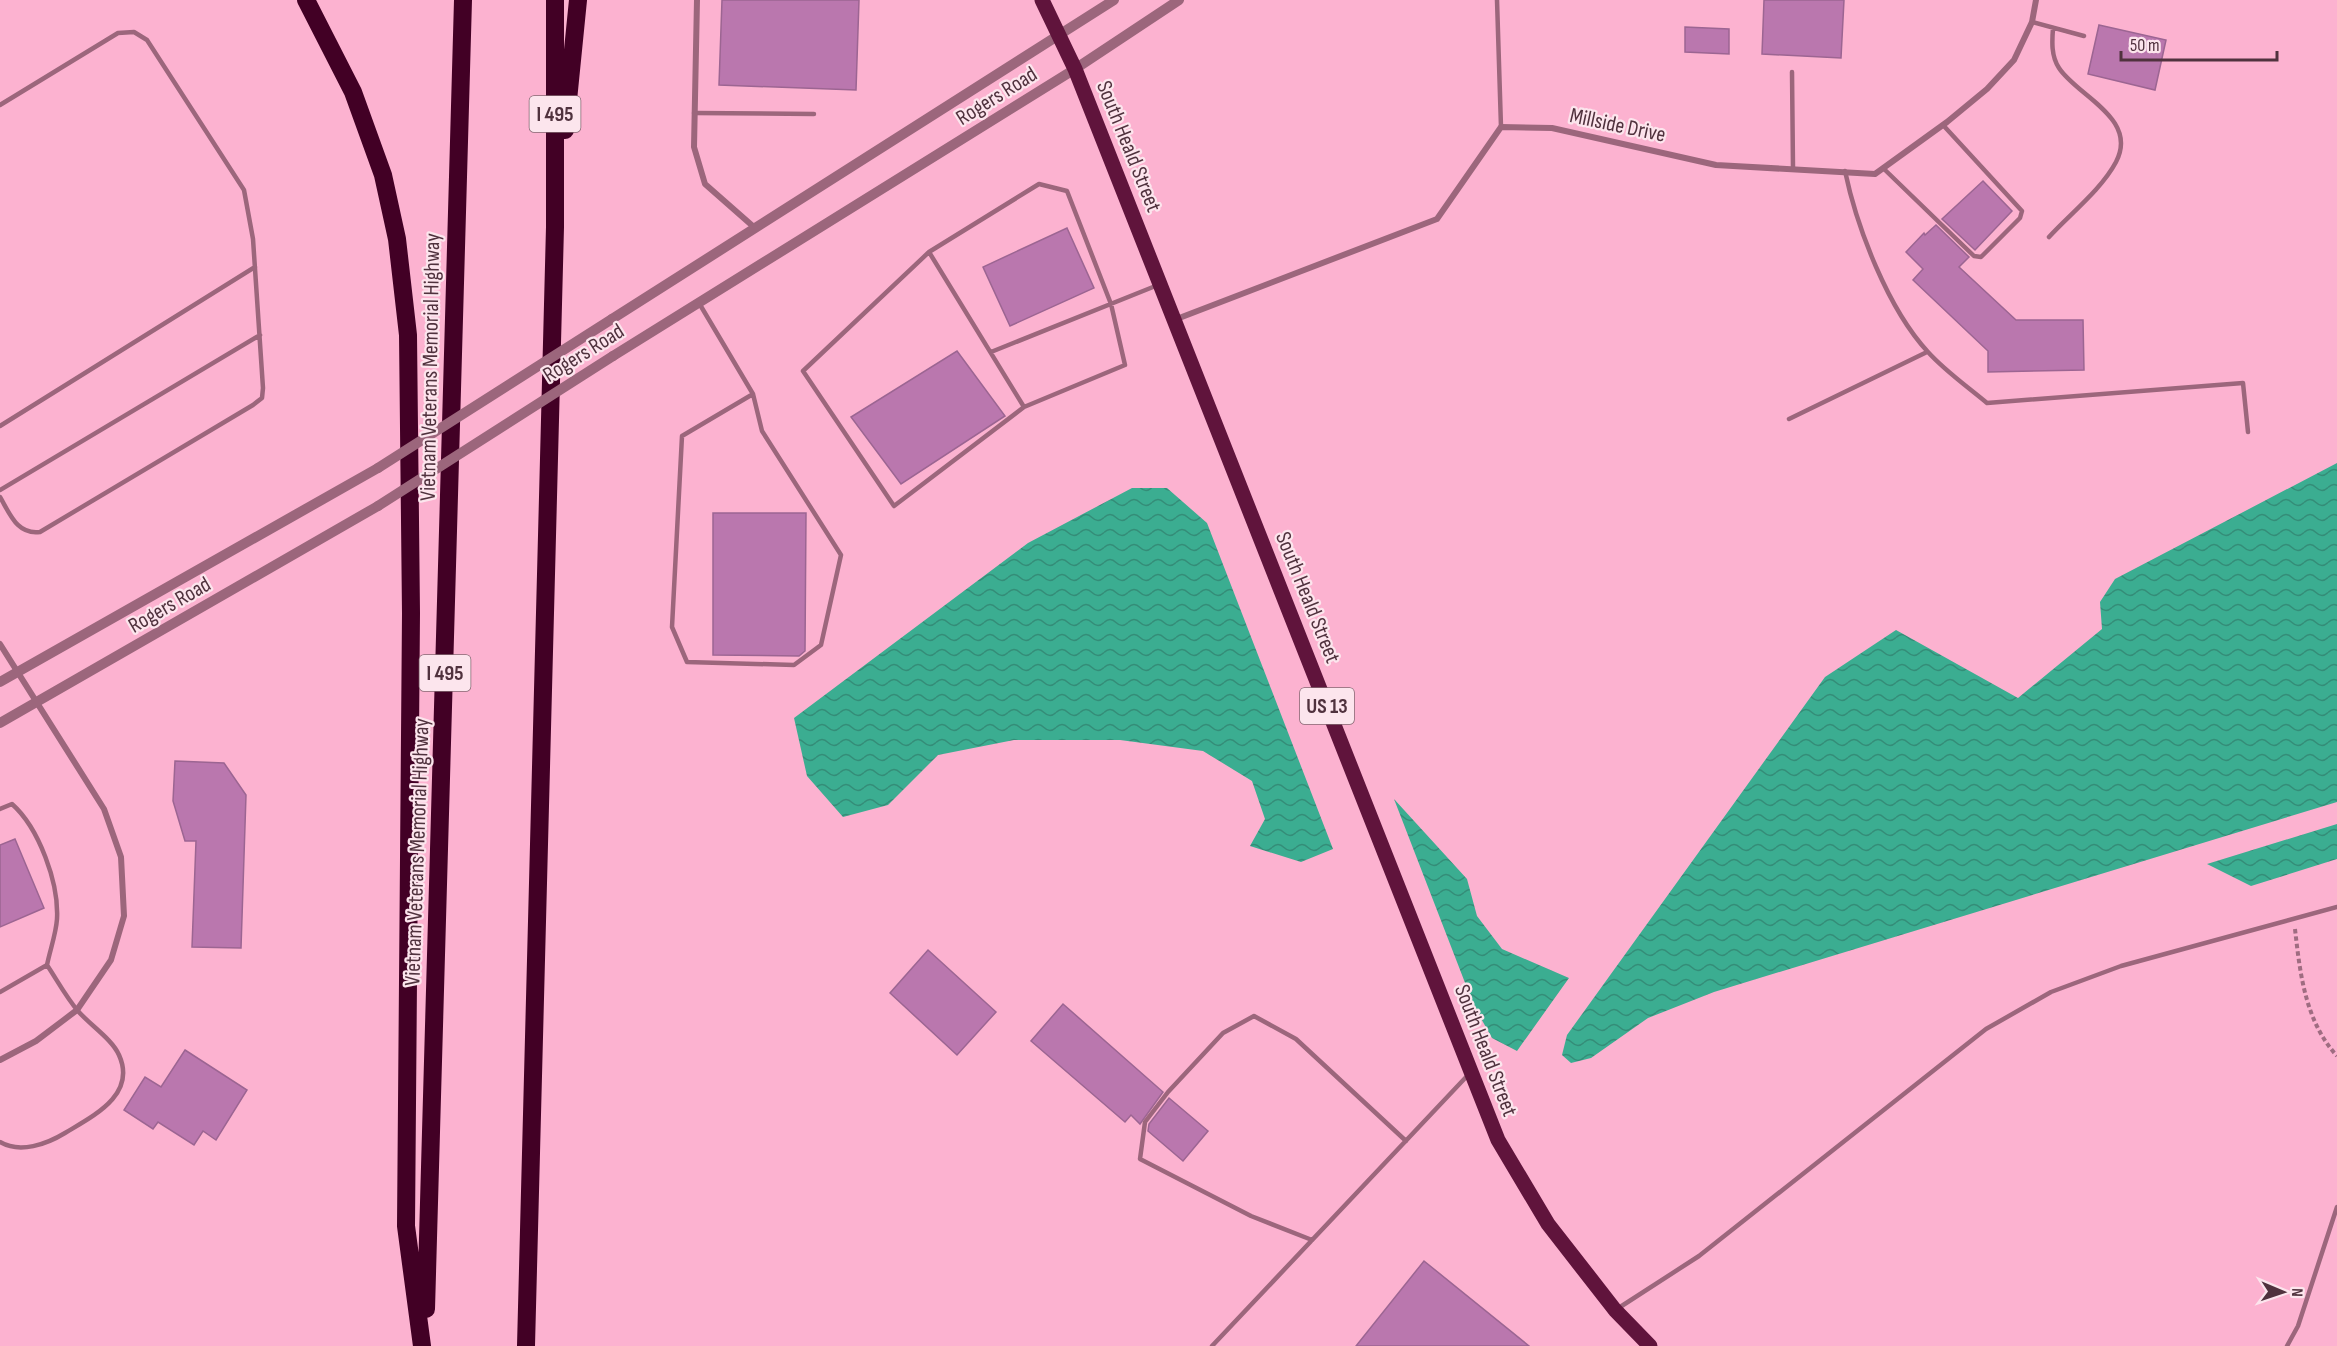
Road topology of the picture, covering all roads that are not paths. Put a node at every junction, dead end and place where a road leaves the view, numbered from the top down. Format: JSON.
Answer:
{"nodes":[{"id":1,"x":306,"y":0,"type":"edge"},
{"id":2,"x":463,"y":0,"type":"edge"},
{"id":3,"x":555,"y":0,"type":"edge"},
{"id":4,"x":578,"y":0,"type":"edge"},
{"id":5,"x":697,"y":0,"type":"edge"},
{"id":6,"x":1042,"y":0,"type":"edge"},
{"id":7,"x":1051,"y":0,"type":"edge"},
{"id":8,"x":1114,"y":0,"type":"edge"},
{"id":9,"x":1179,"y":0,"type":"edge"},
{"id":10,"x":1497,"y":0,"type":"edge"},
{"id":11,"x":2036,"y":0,"type":"edge"},
{"id":12,"x":2032,"y":22,"type":"junction"},
{"id":13,"x":2053,"y":28,"type":"junction"},
{"id":14,"x":1058,"y":36,"type":"junction"},
{"id":15,"x":2084,"y":36,"type":"dead end"},
{"id":16,"x":1075,"y":69,"type":"junction"},
{"id":17,"x":1792,"y":72,"type":"dead end"},
{"id":18,"x":0,"y":105,"type":"edge"},
{"id":19,"x":694,"y":113,"type":"junction"},
{"id":20,"x":814,"y":114,"type":"dead end"},
{"id":21,"x":1943,"y":125,"type":"junction"},
{"id":22,"x":1501,"y":127,"type":"junction"},
{"id":23,"x":1793,"y":168,"type":"junction"},
{"id":24,"x":1883,"y":168,"type":"junction"},
{"id":25,"x":1845,"y":171,"type":"junction"},
{"id":26,"x":555,"y":227,"type":"junction"},
{"id":27,"x":755,"y":228,"type":"junction"},
{"id":28,"x":2049,"y":237,"type":"dead end"},
{"id":29,"x":929,"y":252,"type":"junction"},
{"id":30,"x":255,"y":267,"type":"junction"},
{"id":31,"x":1160,"y":284,"type":"junction"},
{"id":32,"x":699,"y":303,"type":"junction"},
{"id":33,"x":1111,"y":304,"type":"junction"},
{"id":34,"x":1174,"y":320,"type":"junction"},
{"id":35,"x":260,"y":335,"type":"junction"},
{"id":36,"x":991,"y":352,"type":"junction"},
{"id":37,"x":1927,"y":352,"type":"junction"},
{"id":38,"x":753,"y":394,"type":"junction"},
{"id":39,"x":1024,"y":406,"type":"junction"},
{"id":40,"x":1789,"y":419,"type":"dead end"},
{"id":41,"x":0,"y":426,"type":"edge"},
{"id":42,"x":2248,"y":432,"type":"dead end"},
{"id":43,"x":0,"y":490,"type":"edge"},
{"id":44,"x":0,"y":497,"type":"edge"},
{"id":45,"x":0,"y":644,"type":"edge"},
{"id":46,"x":17,"y":672,"type":"junction"},
{"id":47,"x":0,"y":681,"type":"edge"},
{"id":48,"x":37,"y":704,"type":"junction"},
{"id":49,"x":0,"y":723,"type":"edge"},
{"id":50,"x":0,"y":809,"type":"edge"},
{"id":51,"x":2337,"y":907,"type":"edge"},
{"id":52,"x":47,"y":965,"type":"junction"},
{"id":53,"x":0,"y":992,"type":"edge"},
{"id":54,"x":77,"y":1010,"type":"junction"},
{"id":55,"x":0,"y":1060,"type":"edge"},
{"id":56,"x":1472,"y":1071,"type":"junction"},
{"id":57,"x":1406,"y":1141,"type":"junction"},
{"id":58,"x":0,"y":1142,"type":"edge"},
{"id":59,"x":2337,"y":1207,"type":"edge"},
{"id":60,"x":1312,"y":1239,"type":"junction"},
{"id":61,"x":1615,"y":1310,"type":"junction"},
{"id":62,"x":424,"y":1346,"type":"edge"},
{"id":63,"x":525,"y":1346,"type":"edge"},
{"id":64,"x":1212,"y":1346,"type":"edge"},
{"id":65,"x":1650,"y":1346,"type":"edge"},
{"id":66,"x":2287,"y":1346,"type":"edge"}],
"edges":[{"from":1,"to":62,"type":"highway"},
{"from":2,"to":62,"type":"highway","name":"Vietnam Veterans Memorial Highway","number":"I 495"},
{"from":3,"to":26,"type":"highway","number":"I 495"},
{"from":4,"to":26,"type":"highway"},
{"from":5,"to":19,"type":"street"},
{"from":6,"to":14,"type":"main road","name":"South Heald Street","number":"US 13"},
{"from":7,"to":14,"type":"main road","name":"South Heald Street","number":"US 13"},
{"from":8,"to":14,"type":"street","name":"Rogers Road"},
{"from":9,"to":16,"type":"street","name":"Rogers Road"},
{"from":10,"to":22,"type":"lane"},
{"from":11,"to":12,"type":"street","name":"Millside Drive"},
{"from":12,"to":13,"type":"lane"},
{"from":12,"to":21,"type":"street","name":"Millside Drive"},
{"from":13,"to":15,"type":"lane"},
{"from":13,"to":28,"type":"lane"},
{"from":14,"to":16,"type":"main road","name":"South Heald Street","number":"US 13"},
{"from":14,"to":27,"type":"street","name":"Rogers Road"},
{"from":16,"to":31,"type":"main road","name":"South Heald Street","number":"US 13"},
{"from":16,"to":32,"type":"street","name":"Rogers Road"},
{"from":17,"to":23,"type":"lane"},
{"from":18,"to":30,"type":"lane"},
{"from":19,"to":20,"type":"lane"},
{"from":19,"to":27,"type":"street"},
{"from":21,"to":24,"type":"street","name":"Millside Drive"},
{"from":21,"to":24,"type":"lane"},
{"from":22,"to":23,"type":"street","name":"Millside Drive"},
{"from":22,"to":34,"type":"street"},
{"from":23,"to":25,"type":"street","name":"Millside Drive"},
{"from":24,"to":25,"type":"street","name":"Millside Drive"},
{"from":25,"to":37,"type":"lane"},
{"from":26,"to":63,"type":"highway","number":"I 495"},
{"from":27,"to":46,"type":"street","name":"Rogers Road","bridge":true},
{"from":29,"to":33,"type":"lane"},
{"from":29,"to":36,"type":"lane"},
{"from":29,"to":39,"type":"lane"},
{"from":30,"to":35,"type":"lane"},
{"from":30,"to":41,"type":"lane"},
{"from":31,"to":33,"type":"lane"},
{"from":31,"to":34,"type":"main road","name":"South Heald Street","number":"US 13"},
{"from":32,"to":38,"type":"lane"},
{"from":32,"to":48,"type":"street","name":"Rogers Road","bridge":true},
{"from":33,"to":36,"type":"lane"},
{"from":33,"to":39,"type":"lane"},
{"from":34,"to":56,"type":"main road","name":"South Heald Street","number":"US 13"},
{"from":35,"to":43,"type":"lane"},
{"from":35,"to":44,"type":"lane"},
{"from":36,"to":39,"type":"lane"},
{"from":37,"to":40,"type":"lane"},
{"from":37,"to":42,"type":"lane"},
{"from":38,"to":38,"type":"lane"},
{"from":45,"to":46,"type":"street"},
{"from":46,"to":47,"type":"street","name":"Rogers Road"},
{"from":46,"to":48,"type":"street"},
{"from":48,"to":49,"type":"street","name":"Rogers Road"},
{"from":48,"to":54,"type":"street"},
{"from":50,"to":52,"type":"lane"},
{"from":51,"to":61,"type":"lane"},
{"from":52,"to":53,"type":"lane"},
{"from":52,"to":54,"type":"lane"},
{"from":54,"to":55,"type":"street"},
{"from":54,"to":58,"type":"lane"},
{"from":56,"to":57,"type":"lane"},
{"from":56,"to":61,"type":"main road","name":"South Heald Street","number":"US 13"},
{"from":57,"to":60,"type":"lane"},
{"from":57,"to":60,"type":"lane"},
{"from":59,"to":66,"type":"lane"},
{"from":60,"to":64,"type":"lane"},
{"from":61,"to":65,"type":"main road","name":"South Heald Street","number":"US 13"}]}
